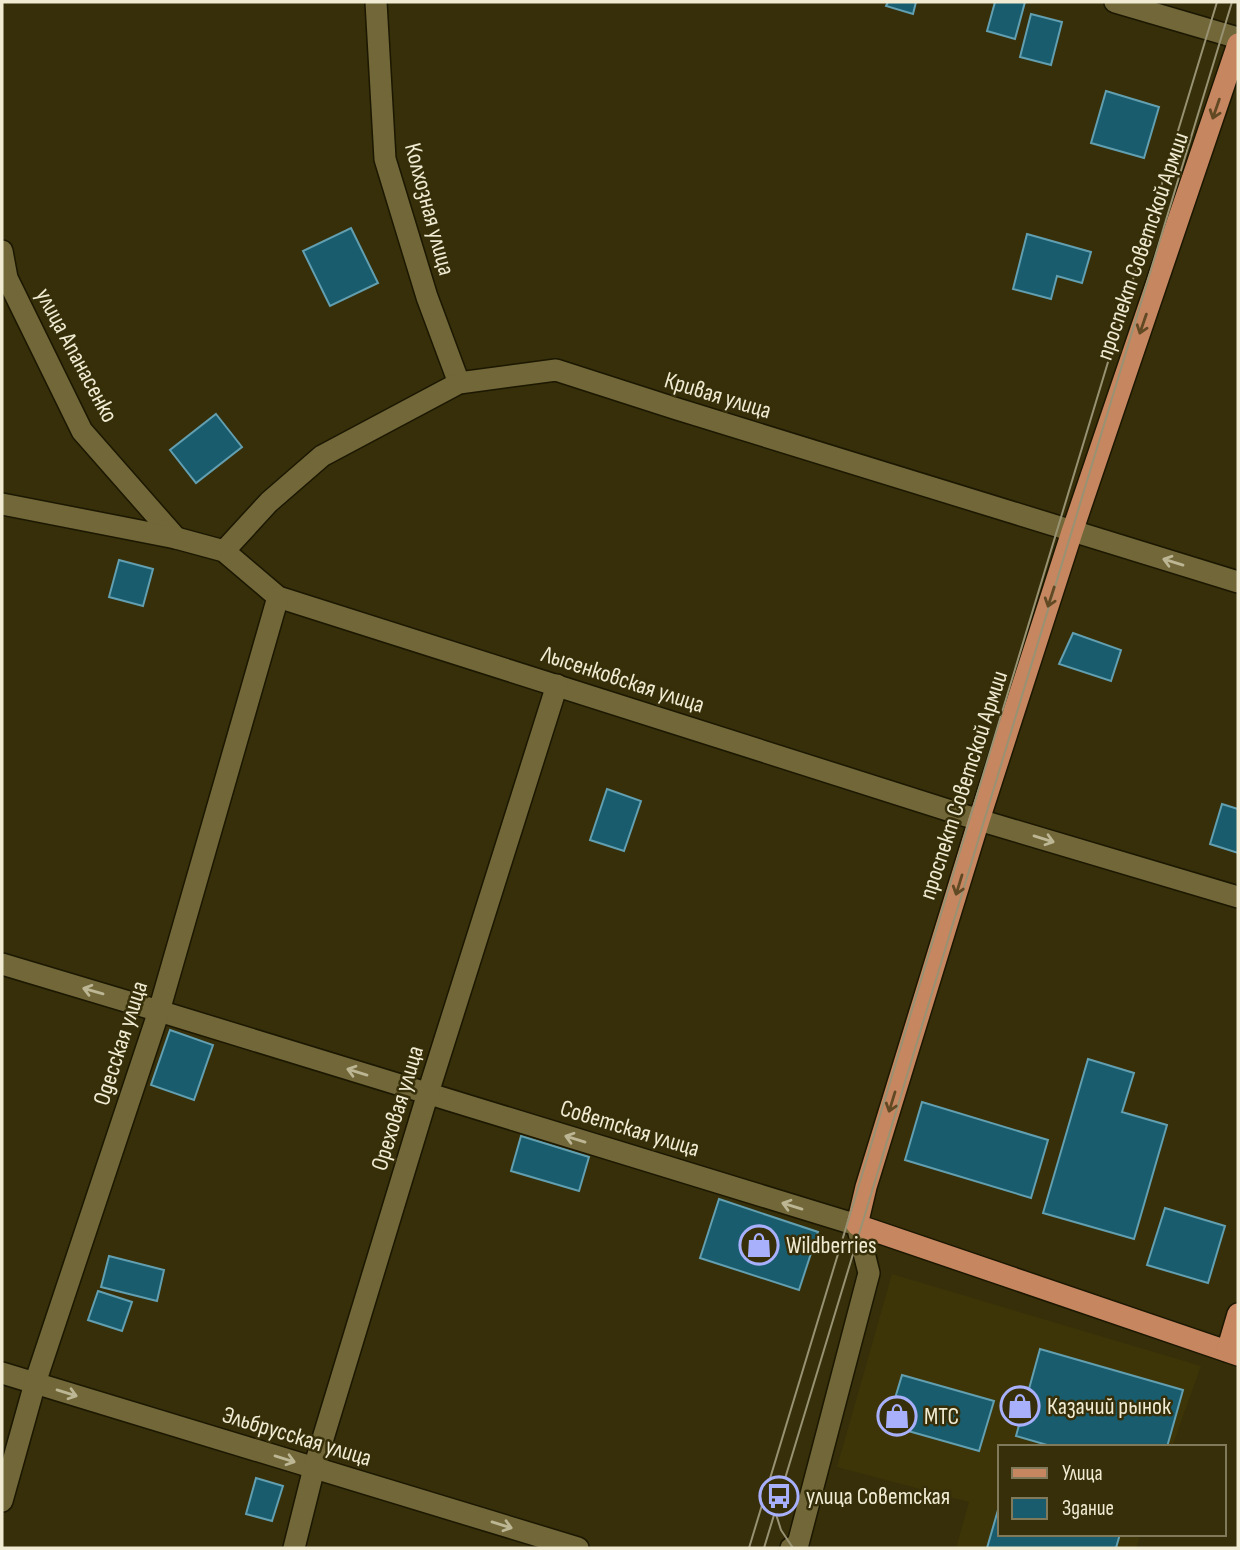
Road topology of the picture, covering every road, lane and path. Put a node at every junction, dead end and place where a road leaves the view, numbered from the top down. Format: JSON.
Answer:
{"nodes":[{"id":1,"x":376,"y":2,"type":"edge"},
{"id":2,"x":1115,"y":2,"type":"edge"},
{"id":3,"x":1238,"y":38,"type":"edge"},
{"id":4,"x":1238,"y":44,"type":"edge"},
{"id":5,"x":2,"y":251,"type":"edge"},
{"id":6,"x":459,"y":383,"type":"junction"},
{"id":7,"x":2,"y":504,"type":"edge"},
{"id":8,"x":1072,"y":532,"type":"junction"},
{"id":9,"x":176,"y":538,"type":"junction"},
{"id":10,"x":224,"y":551,"type":"junction"},
{"id":11,"x":1238,"y":582,"type":"edge"},
{"id":12,"x":278,"y":597,"type":"junction"},
{"id":13,"x":557,"y":685,"type":"junction"},
{"id":14,"x":979,"y":820,"type":"junction"},
{"id":15,"x":1238,"y":897,"type":"edge"},
{"id":16,"x":2,"y":964,"type":"edge"},
{"id":17,"x":159,"y":1010,"type":"junction"},
{"id":18,"x":428,"y":1093,"type":"junction"},
{"id":19,"x":857,"y":1225,"type":"junction"},
{"id":20,"x":1238,"y":1314,"type":"edge"},
{"id":21,"x":1233,"y":1353,"type":"edge"},
{"id":22,"x":2,"y":1373,"type":"edge"},
{"id":23,"x":35,"y":1383,"type":"junction"},
{"id":24,"x":314,"y":1468,"type":"junction"},
{"id":25,"x":2,"y":1501,"type":"edge"},
{"id":26,"x":294,"y":1548,"type":"edge"},
{"id":27,"x":578,"y":1548,"type":"edge"},
{"id":28,"x":791,"y":1548,"type":"edge"}],
"edges":[{"from":1,"to":6,"type":"street","name":"Колхозная улица"},
{"from":2,"to":3,"type":"street"},
{"from":4,"to":8,"type":"main road","name":"проспект Советской Армии","one_way":true},
{"from":5,"to":9,"type":"street","name":"улица Апанасенко"},
{"from":6,"to":8,"type":"street","name":"Кривая улица"},
{"from":6,"to":10,"type":"street","name":"Кривая улица"},
{"from":7,"to":9,"type":"street","name":"Лысенковская улица"},
{"from":11,"to":8,"type":"street","name":"Кривая улица","one_way":true},
{"from":8,"to":14,"type":"main road","name":"проспект Советской Армии","one_way":true},
{"from":9,"to":10,"type":"street","name":"Лысенковская улица"},
{"from":10,"to":12,"type":"street","name":"Лысенковская улица"},
{"from":12,"to":13,"type":"street","name":"Лысенковская улица"},
{"from":12,"to":17,"type":"street","name":"Одесская улица"},
{"from":13,"to":14,"type":"street","name":"Лысенковская улица"},
{"from":13,"to":18,"type":"street","name":"Ореховая улица"},
{"from":14,"to":15,"type":"street","name":"Лысенковская улица","one_way":true},
{"from":14,"to":19,"type":"main road","name":"проспект Советской Армии","one_way":true},
{"from":17,"to":16,"type":"street","name":"Советская улица","one_way":true},
{"from":18,"to":17,"type":"street","name":"Советская улица","one_way":true},
{"from":17,"to":23,"type":"street","name":"Одесская улица"},
{"from":19,"to":18,"type":"street","name":"Советская улица","one_way":true},
{"from":18,"to":24,"type":"street","name":"Ореховая улица"},
{"from":19,"to":21,"type":"main road","name":"Советская улица"},
{"from":19,"to":28,"type":"street","name":"проспект Советской Армии"},
{"from":20,"to":21,"type":"main road"},
{"from":22,"to":23,"type":"street","name":"Эльбрусская улица"},
{"from":23,"to":24,"type":"street","name":"Эльбрусская улица","one_way":true},
{"from":23,"to":25,"type":"street","name":"Одесская улица"},
{"from":24,"to":26,"type":"street","name":"Ореховая улица"},
{"from":24,"to":27,"type":"street","name":"Эльбрусская улица","one_way":true}]}
